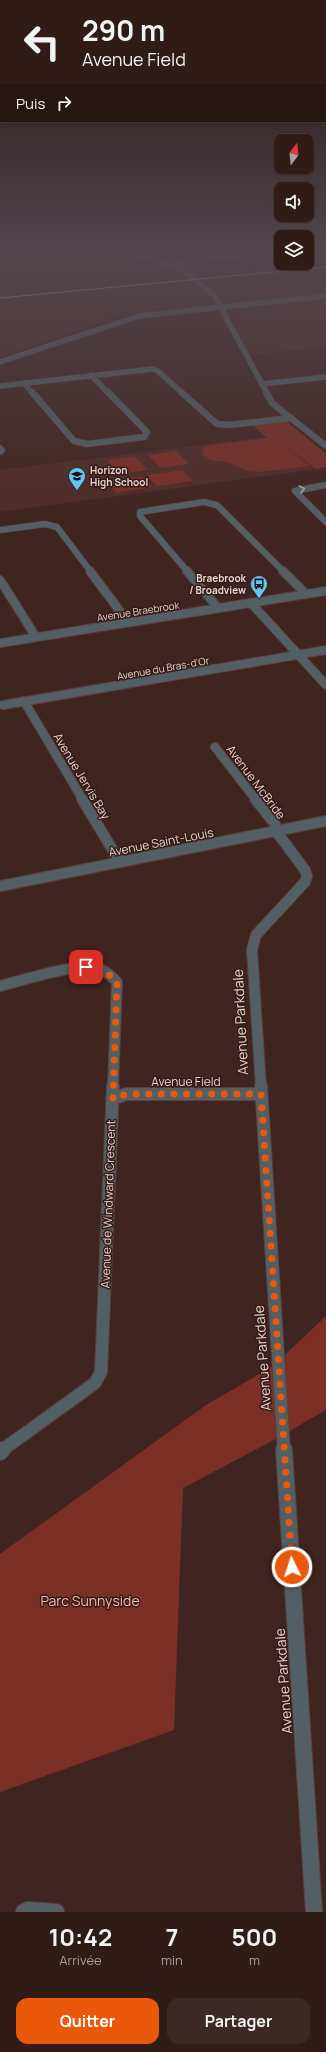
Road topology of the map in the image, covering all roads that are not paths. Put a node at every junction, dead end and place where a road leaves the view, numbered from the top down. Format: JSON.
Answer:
{"nodes":[{"id":1,"x":71,"y":339,"type":"edge"},
{"id":2,"x":237,"y":339,"type":"edge"},
{"id":3,"x":0,"y":362,"type":"edge"},
{"id":4,"x":91,"y":375,"type":"junction"},
{"id":5,"x":326,"y":377,"type":"edge"},
{"id":6,"x":24,"y":383,"type":"junction"},
{"id":7,"x":261,"y":384,"type":"junction"},
{"id":8,"x":0,"y":386,"type":"edge"},
{"id":9,"x":291,"y":418,"type":"junction"},
{"id":10,"x":326,"y":446,"type":"edge"},
{"id":11,"x":0,"y":448,"type":"edge"},
{"id":12,"x":0,"y":452,"type":"edge"},
{"id":13,"x":326,"y":484,"type":"edge"},
{"id":14,"x":326,"y":522,"type":"edge"},
{"id":15,"x":0,"y":530,"type":"edge"},
{"id":16,"x":0,"y":580,"type":"edge"},
{"id":17,"x":326,"y":591,"type":"edge"},
{"id":18,"x":306,"y":594,"type":"junction"},
{"id":19,"x":251,"y":603,"type":"junction"},
{"id":20,"x":218,"y":608,"type":"junction"},
{"id":21,"x":128,"y":622,"type":"junction"},
{"id":22,"x":36,"y":637,"type":"junction"},
{"id":23,"x":0,"y":643,"type":"edge"},
{"id":24,"x":326,"y":650,"type":"edge"},
{"id":25,"x":298,"y":655,"type":"junction"},
{"id":26,"x":326,"y":685,"type":"edge"},
{"id":27,"x":24,"y":701,"type":"junction"},
{"id":28,"x":1,"y":705,"type":"edge"},
{"id":29,"x":215,"y":747,"type":"dead end"},
{"id":30,"x":326,"y":821,"type":"edge"},
{"id":31,"x":276,"y":831,"type":"junction"},
{"id":32,"x":120,"y":862,"type":"junction"},
{"id":33,"x":0,"y":886,"type":"edge"},
{"id":34,"x":0,"y":986,"type":"edge"},
{"id":35,"x":261,"y":1094,"type":"junction"},
{"id":36,"x":113,"y":1099,"type":"junction"},
{"id":37,"x":0,"y":1452,"type":"edge"},
{"id":38,"x":24,"y":1912,"type":"edge"},
{"id":39,"x":56,"y":1912,"type":"edge"},
{"id":40,"x":314,"y":1912,"type":"edge"}],
"edges":[{"from":1,"to":3,"type":"street"},
{"from":2,"to":7,"type":"street"},
{"from":4,"to":6,"type":"street"},
{"from":4,"to":6,"type":"street"},
{"from":4,"to":9,"type":"street"},
{"from":5,"to":7,"type":"street"},
{"from":6,"to":8,"type":"street"},
{"from":7,"to":9,"type":"street"},
{"from":9,"to":10,"type":"street"},
{"from":11,"to":12,"type":"street"},
{"from":14,"to":13,"type":"street","one_way":true},
{"from":15,"to":21,"type":"street"},
{"from":16,"to":22,"type":"street"},
{"from":17,"to":18,"type":"street","name":"Avenue Braebrook"},
{"from":18,"to":19,"type":"street","name":"Avenue Braebrook"},
{"from":18,"to":20,"type":"street"},
{"from":19,"to":20,"type":"street","name":"Avenue Braebrook"},
{"from":19,"to":25,"type":"street"},
{"from":20,"to":21,"type":"street","name":"Avenue Braebrook"},
{"from":21,"to":22,"type":"street","name":"Avenue Braebrook"},
{"from":22,"to":23,"type":"street","name":"Avenue Braebrook"},
{"from":24,"to":25,"type":"street","name":"Avenue du Bras-d'Or"},
{"from":25,"to":26,"type":"street"},
{"from":25,"to":27,"type":"street","name":"Avenue du Bras-d'Or"},
{"from":27,"to":28,"type":"street","name":"Avenue du Bras-d'Or"},
{"from":27,"to":32,"type":"street","name":"Avenue Jervis Bay"},
{"from":29,"to":31,"type":"street","name":"Avenue McBride"},
{"from":30,"to":31,"type":"street","name":"Avenue Saint-Louis"},
{"from":31,"to":32,"type":"street","name":"Avenue Saint-Louis"},
{"from":31,"to":35,"type":"street","name":"Avenue Parkdale"},
{"from":32,"to":33,"type":"street","name":"Avenue Saint-Louis"},
{"from":34,"to":36,"type":"street","name":"Avenue de Windward Crescent"},
{"from":35,"to":36,"type":"street","name":"Avenue Field"},
{"from":35,"to":40,"type":"street","name":"Avenue Parkdale"},
{"from":36,"to":37,"type":"street","name":"Avenue de Windward Crescent"},
{"from":38,"to":39,"type":"street"}]}
